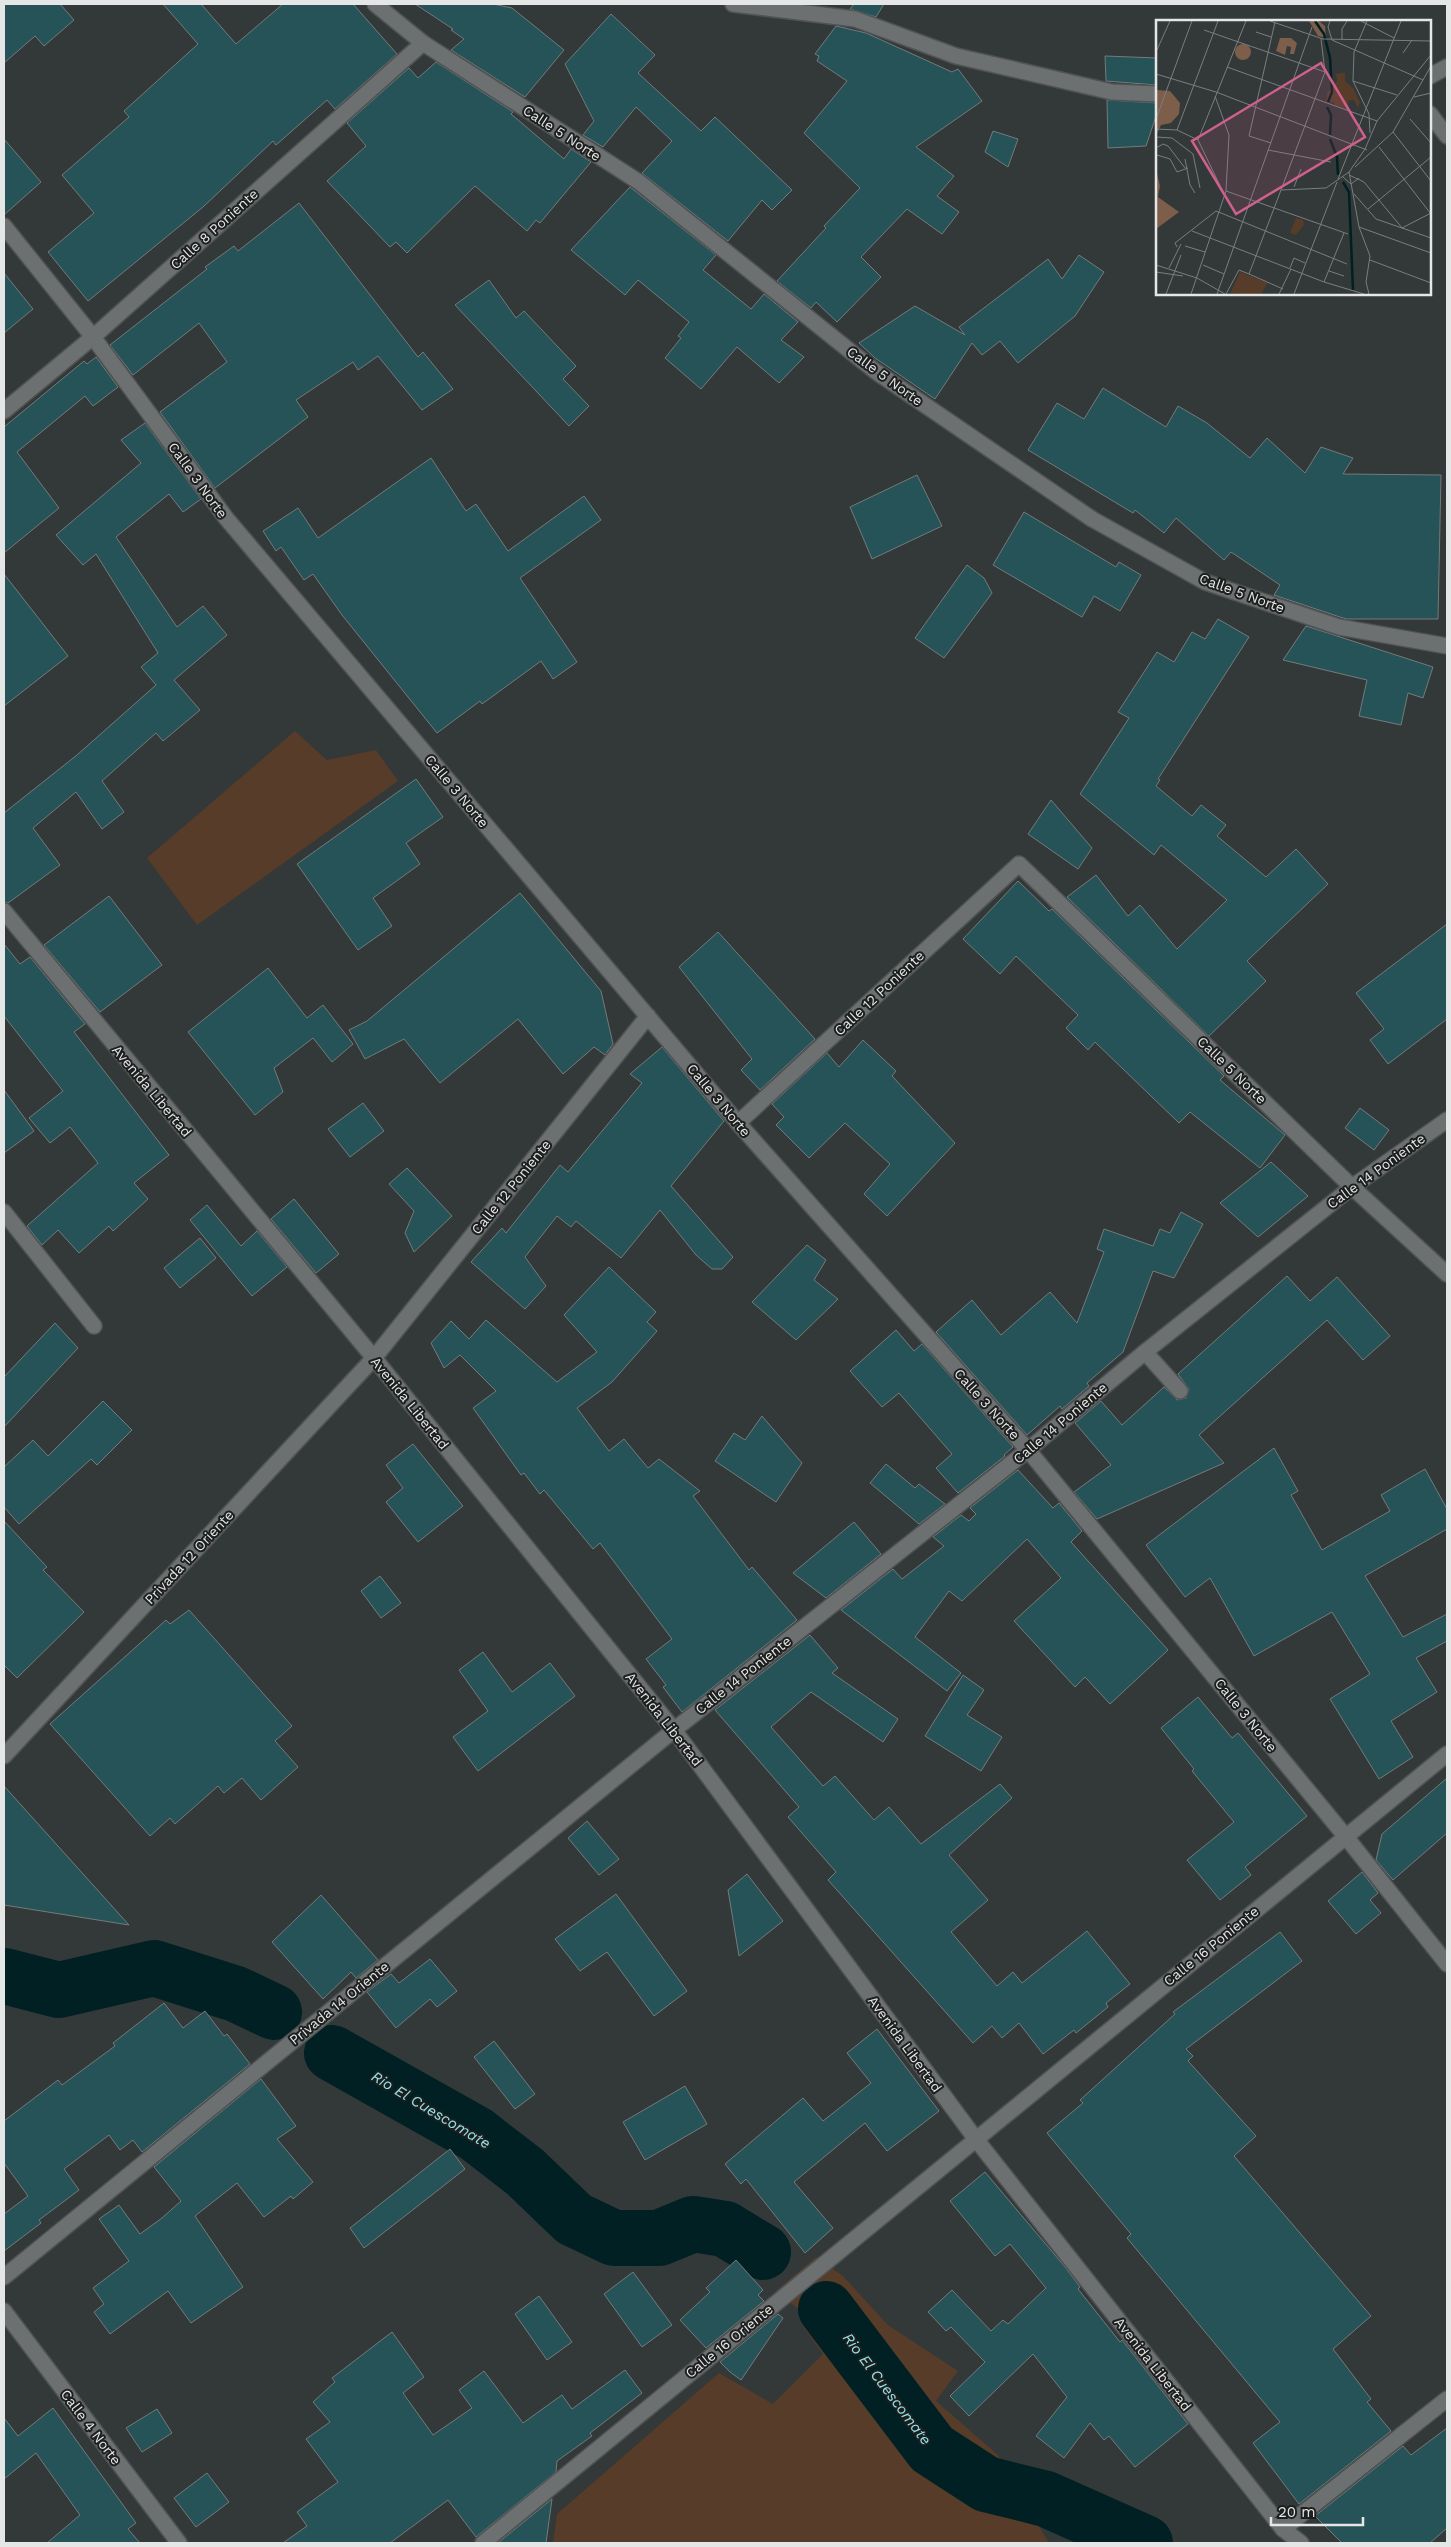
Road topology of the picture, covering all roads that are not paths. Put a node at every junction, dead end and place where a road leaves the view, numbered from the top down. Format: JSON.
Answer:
{"nodes":[{"id":1,"x":375,"y":4,"type":"edge"},
{"id":2,"x":733,"y":4,"type":"edge"},
{"id":3,"x":423,"y":44,"type":"junction"},
{"id":4,"x":1447,"y":67,"type":"edge"},
{"id":5,"x":1431,"y":75,"type":"edge"},
{"id":6,"x":1156,"y":94,"type":"edge"},
{"id":7,"x":1431,"y":115,"type":"edge"},
{"id":8,"x":1447,"y":136,"type":"edge"},
{"id":9,"x":4,"y":226,"type":"edge"},
{"id":10,"x":92,"y":337,"type":"junction"},
{"id":11,"x":4,"y":412,"type":"edge"},
{"id":12,"x":1447,"y":646,"type":"edge"},
{"id":13,"x":1019,"y":864,"type":"joint"},
{"id":14,"x":4,"y":912,"type":"edge"},
{"id":15,"x":648,"y":1016,"type":"junction"},
{"id":16,"x":1447,"y":1120,"type":"edge"},
{"id":17,"x":738,"y":1123,"type":"junction"},
{"id":18,"x":1352,"y":1187,"type":"junction"},
{"id":19,"x":4,"y":1212,"type":"edge"},
{"id":20,"x":1447,"y":1274,"type":"edge"},
{"id":21,"x":94,"y":1326,"type":"dead end"},
{"id":22,"x":1145,"y":1352,"type":"junction"},
{"id":23,"x":374,"y":1358,"type":"junction"},
{"id":24,"x":1180,"y":1391,"type":"dead end"},
{"id":25,"x":1028,"y":1450,"type":"junction"},
{"id":26,"x":674,"y":1730,"type":"junction"},
{"id":27,"x":1447,"y":1754,"type":"edge"},
{"id":28,"x":4,"y":1756,"type":"edge"},
{"id":29,"x":1346,"y":1837,"type":"junction"},
{"id":30,"x":1447,"y":1964,"type":"edge"},
{"id":31,"x":975,"y":2138,"type":"junction"},
{"id":32,"x":4,"y":2277,"type":"edge"},
{"id":33,"x":4,"y":2311,"type":"edge"},
{"id":34,"x":1447,"y":2399,"type":"edge"},
{"id":35,"x":1283,"y":2529,"type":"junction"},
{"id":36,"x":179,"y":2543,"type":"edge"},
{"id":37,"x":483,"y":2543,"type":"edge"},
{"id":38,"x":1301,"y":2543,"type":"edge"}],
"edges":[{"from":1,"to":3,"type":"street","name":"Calle 5 Norte"},
{"from":2,"to":6,"type":"street"},
{"from":3,"to":10,"type":"street","name":"Calle 8 Poniente"},
{"from":3,"to":12,"type":"street","name":"Calle 5 Norte"},
{"from":4,"to":5,"type":"street"},
{"from":7,"to":8,"type":"street"},
{"from":9,"to":10,"type":"street","name":"Calle 3 Norte"},
{"from":10,"to":11,"type":"street","name":"Calle 8 Poniente"},
{"from":10,"to":15,"type":"street","name":"Calle 3 Norte"},
{"from":13,"to":17,"type":"street","name":"Calle 12 Poniente"},
{"from":13,"to":18,"type":"street","name":"Calle 5 Norte"},
{"from":14,"to":23,"type":"street","name":"Avenida Libertad"},
{"from":15,"to":17,"type":"street","name":"Calle 3 Norte"},
{"from":15,"to":23,"type":"street","name":"Calle 12 Poniente"},
{"from":16,"to":18,"type":"street","name":"Calle 14 Poniente"},
{"from":17,"to":25,"type":"street","name":"Calle 3 Norte"},
{"from":18,"to":20,"type":"street","name":"Calle 5 Norte"},
{"from":18,"to":22,"type":"street","name":"Calle 14 Poniente"},
{"from":19,"to":21,"type":"street"},
{"from":22,"to":24,"type":"street"},
{"from":22,"to":25,"type":"street","name":"Calle 14 Poniente"},
{"from":23,"to":26,"type":"street","name":"Avenida Libertad"},
{"from":23,"to":28,"type":"street","name":"Privada 12 Oriente"},
{"from":25,"to":26,"type":"street","name":"Calle 14 Poniente"},
{"from":25,"to":29,"type":"street","name":"Calle 3 Norte"},
{"from":26,"to":31,"type":"street","name":"Avenida Libertad"},
{"from":26,"to":32,"type":"street","name":"Privada 14 Oriente"},
{"from":27,"to":29,"type":"street","name":"Calle 16 Poniente"},
{"from":29,"to":30,"type":"street","name":"Calle 3 Norte"},
{"from":29,"to":31,"type":"street","name":"Calle 16 Poniente"},
{"from":31,"to":35,"type":"street","name":"Avenida Libertad"},
{"from":31,"to":37,"type":"street","name":"Calle 16 Oriente"},
{"from":33,"to":36,"type":"street","name":"Calle 4 Norte"},
{"from":34,"to":35,"type":"street"},
{"from":35,"to":38,"type":"street","name":"Avenida Libertad"}]}
